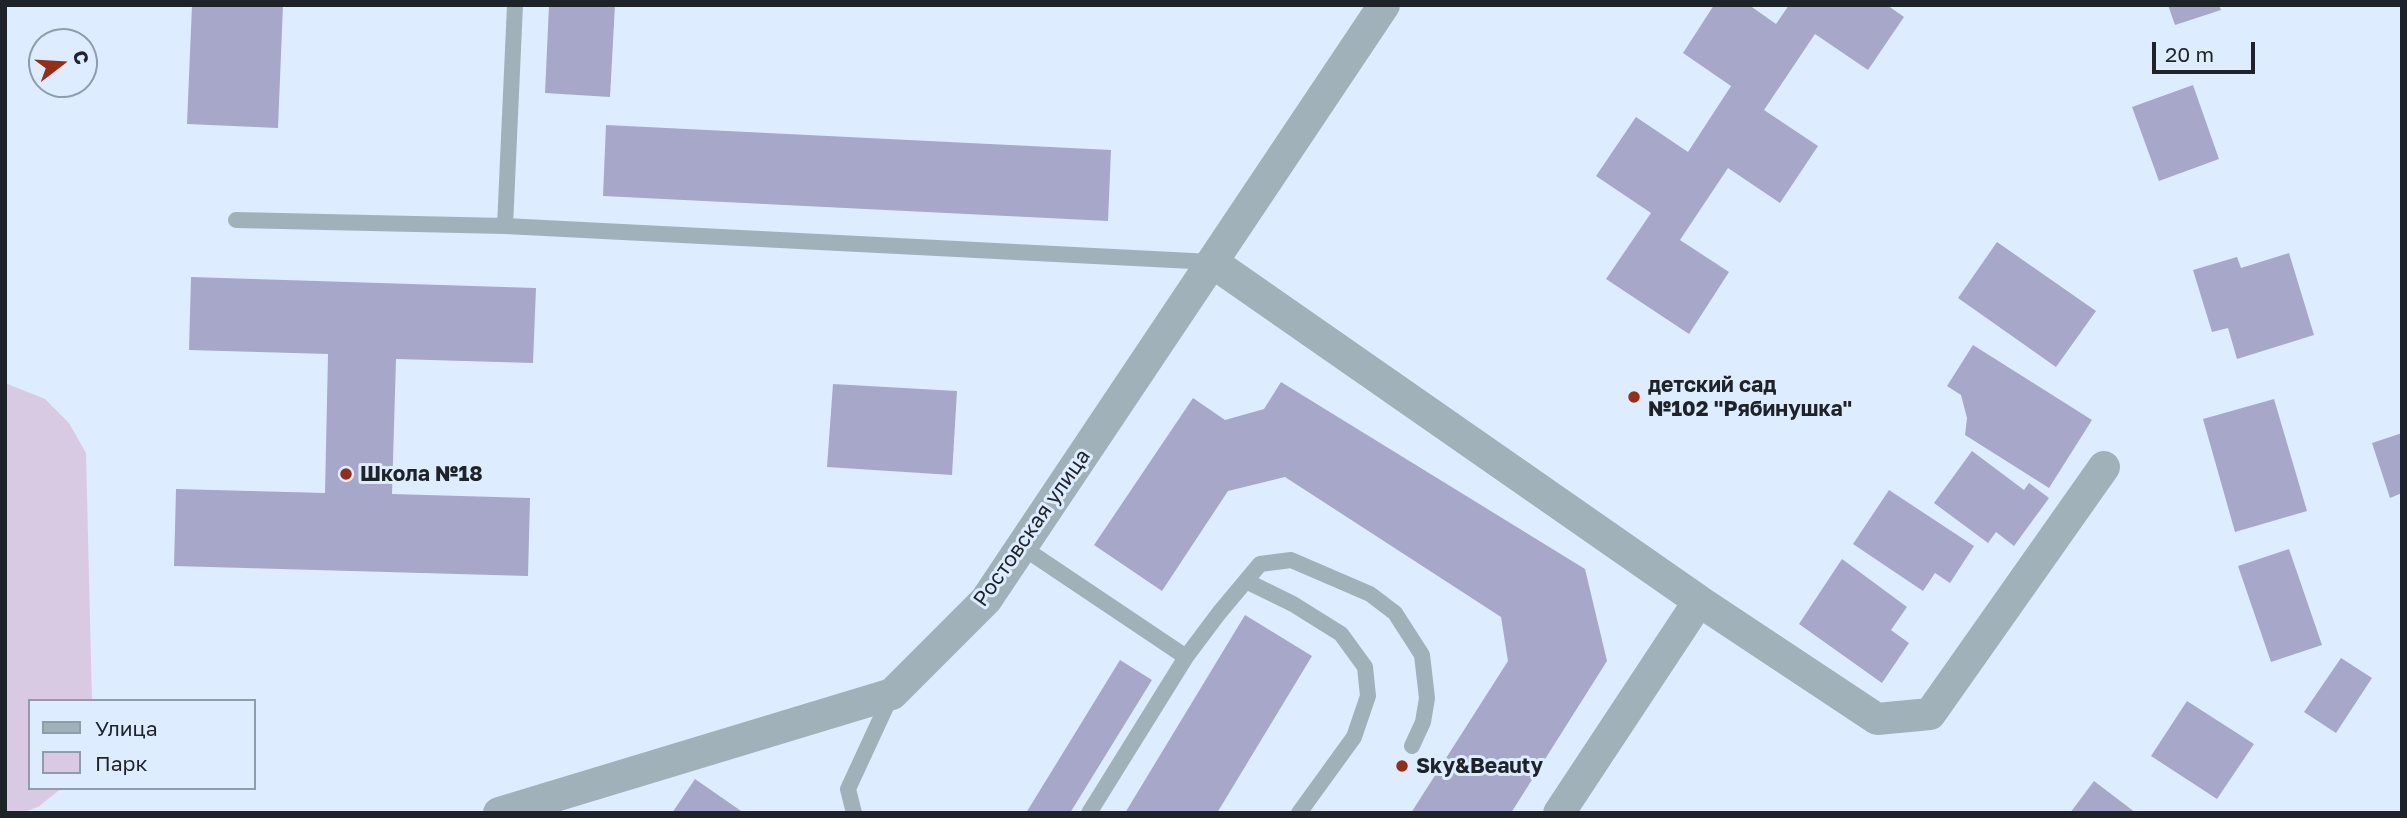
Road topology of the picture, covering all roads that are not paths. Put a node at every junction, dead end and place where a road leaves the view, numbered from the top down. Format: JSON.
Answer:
{"nodes":[{"id":1,"x":515,"y":5,"type":"edge"},
{"id":2,"x":1384,"y":5,"type":"edge"},
{"id":3,"x":236,"y":220,"type":"dead end"},
{"id":4,"x":505,"y":226,"type":"junction"},
{"id":5,"x":1212,"y":262,"type":"junction"},
{"id":6,"x":2104,"y":467,"type":"dead end"},
{"id":7,"x":1022,"y":547,"type":"junction"},
{"id":8,"x":1246,"y":581,"type":"junction"},
{"id":9,"x":1699,"y":601,"type":"junction"},
{"id":10,"x":1186,"y":657,"type":"junction"},
{"id":11,"x":892,"y":694,"type":"junction"},
{"id":12,"x":1412,"y":746,"type":"dead end"},
{"id":13,"x":499,"y":813,"type":"edge"},
{"id":14,"x":854,"y":813,"type":"edge"},
{"id":15,"x":1089,"y":813,"type":"edge"},
{"id":16,"x":1299,"y":813,"type":"edge"},
{"id":17,"x":1559,"y":813,"type":"edge"}],
"edges":[{"from":1,"to":4,"type":"lane"},
{"from":2,"to":5,"type":"street","name":"Ростовская улица"},
{"from":3,"to":4,"type":"lane"},
{"from":4,"to":5,"type":"lane"},
{"from":5,"to":7,"type":"street","name":"Ростовская улица"},
{"from":5,"to":9,"type":"street"},
{"from":6,"to":9,"type":"street"},
{"from":7,"to":10,"type":"lane"},
{"from":7,"to":11,"type":"street","name":"Ростовская улица"},
{"from":8,"to":10,"type":"lane"},
{"from":8,"to":12,"type":"lane"},
{"from":8,"to":16,"type":"lane"},
{"from":9,"to":17,"type":"street"},
{"from":10,"to":15,"type":"lane"},
{"from":11,"to":13,"type":"street","name":"Ростовская улица"},
{"from":11,"to":14,"type":"lane"}]}
